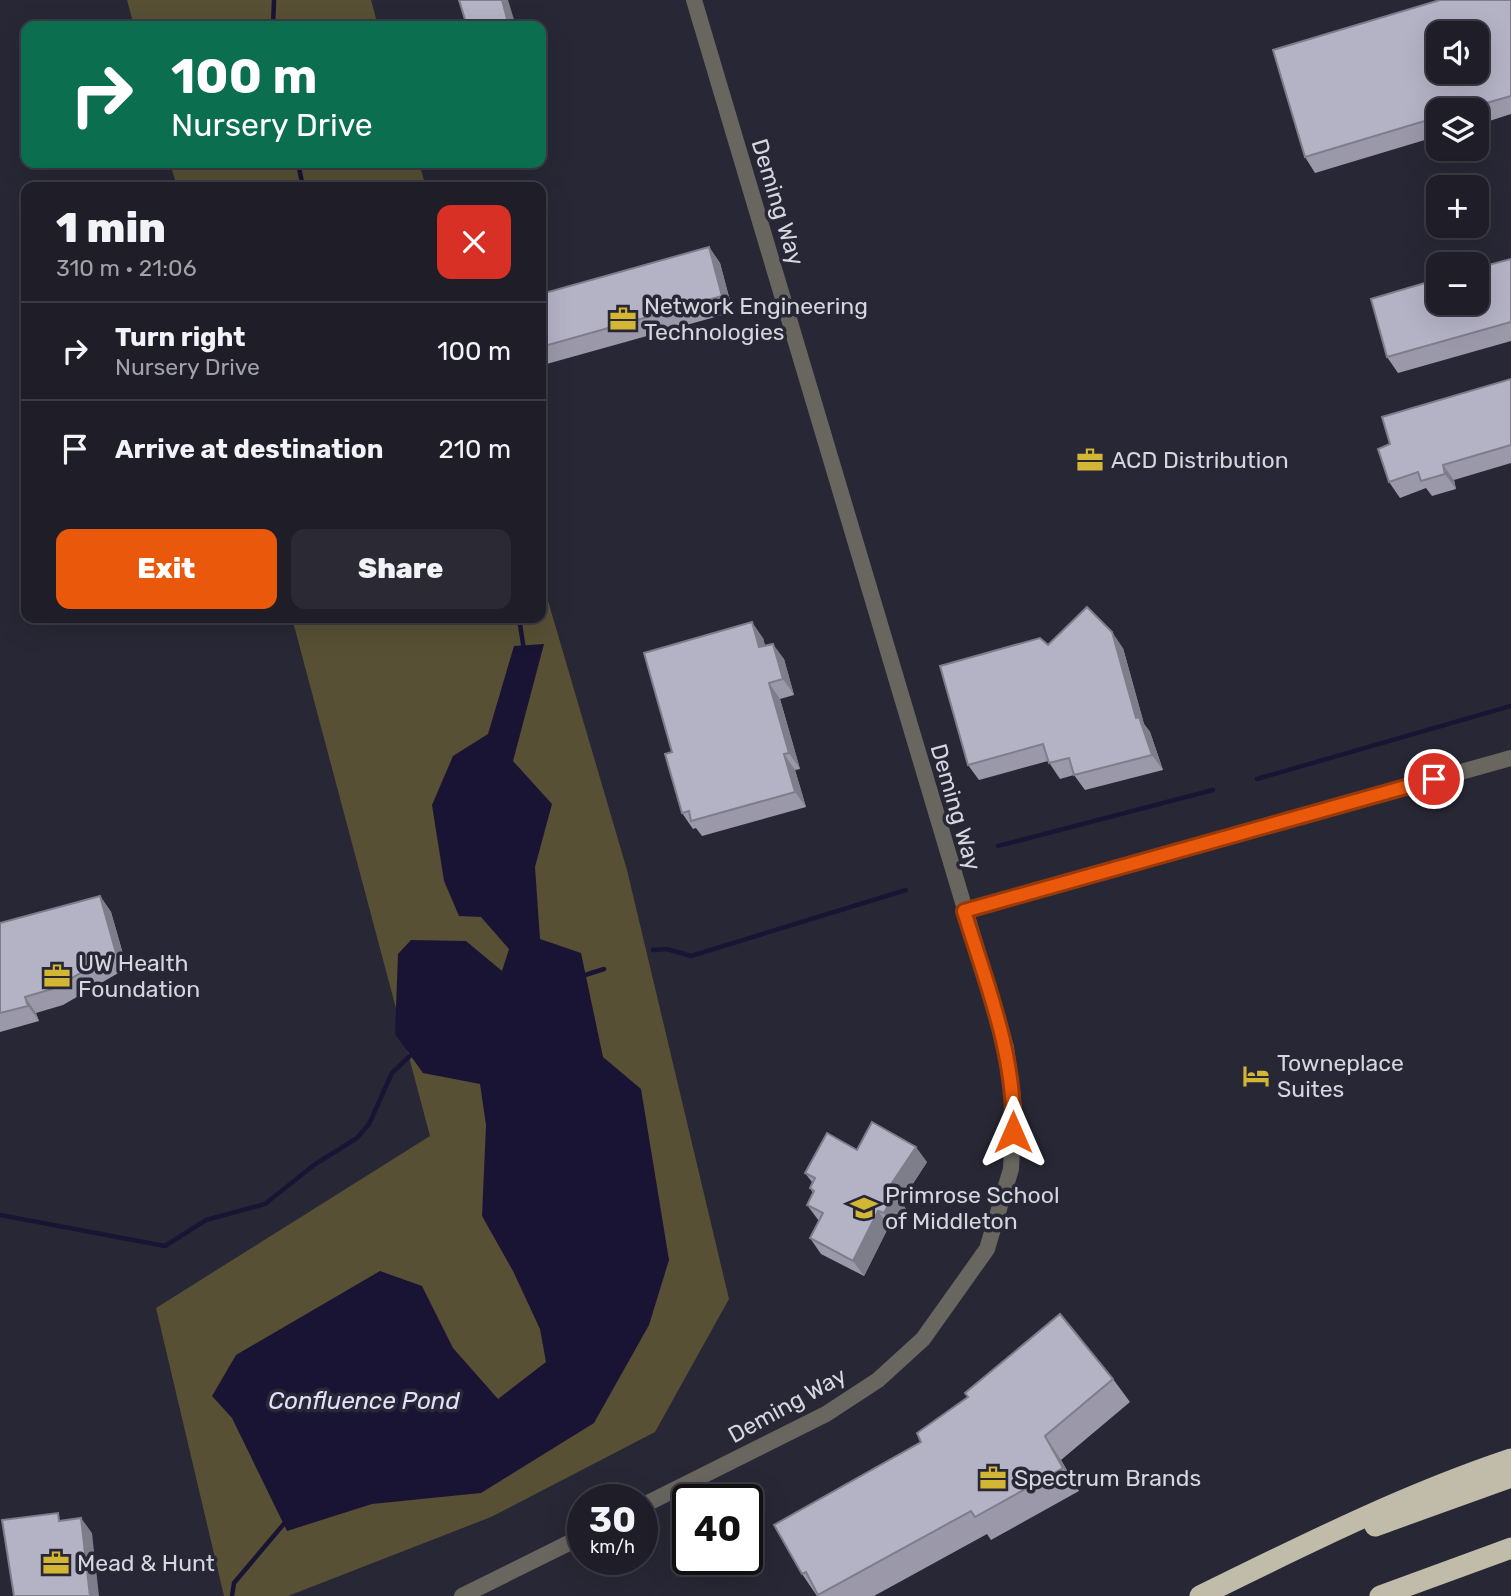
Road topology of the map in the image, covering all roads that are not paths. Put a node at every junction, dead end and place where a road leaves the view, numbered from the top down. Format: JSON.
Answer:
{"nodes":[{"id":1,"x":694,"y":0,"type":"edge"},
{"id":2,"x":1511,"y":758,"type":"edge"},
{"id":3,"x":964,"y":911,"type":"junction"},
{"id":4,"x":1511,"y":1460,"type":"edge"},
{"id":5,"x":1511,"y":1477,"type":"edge"},
{"id":6,"x":658,"y":1498,"type":"edge"},
{"id":7,"x":567,"y":1544,"type":"edge"},
{"id":8,"x":1511,"y":1548,"type":"edge"},
{"id":9,"x":1229,"y":1582,"type":"junction"},
{"id":10,"x":462,"y":1596,"type":"edge"},
{"id":11,"x":1200,"y":1596,"type":"edge"},
{"id":12,"x":1380,"y":1596,"type":"edge"}],
"edges":[{"from":1,"to":3,"type":"street","name":"Deming Way"},
{"from":2,"to":3,"type":"street"},
{"from":3,"to":6,"type":"street","name":"Deming Way"},
{"from":4,"to":9,"type":"highway"},
{"from":5,"to":9,"type":"highway"},
{"from":7,"to":10,"type":"street"},
{"from":8,"to":12,"type":"highway"},
{"from":9,"to":11,"type":"highway"}]}
